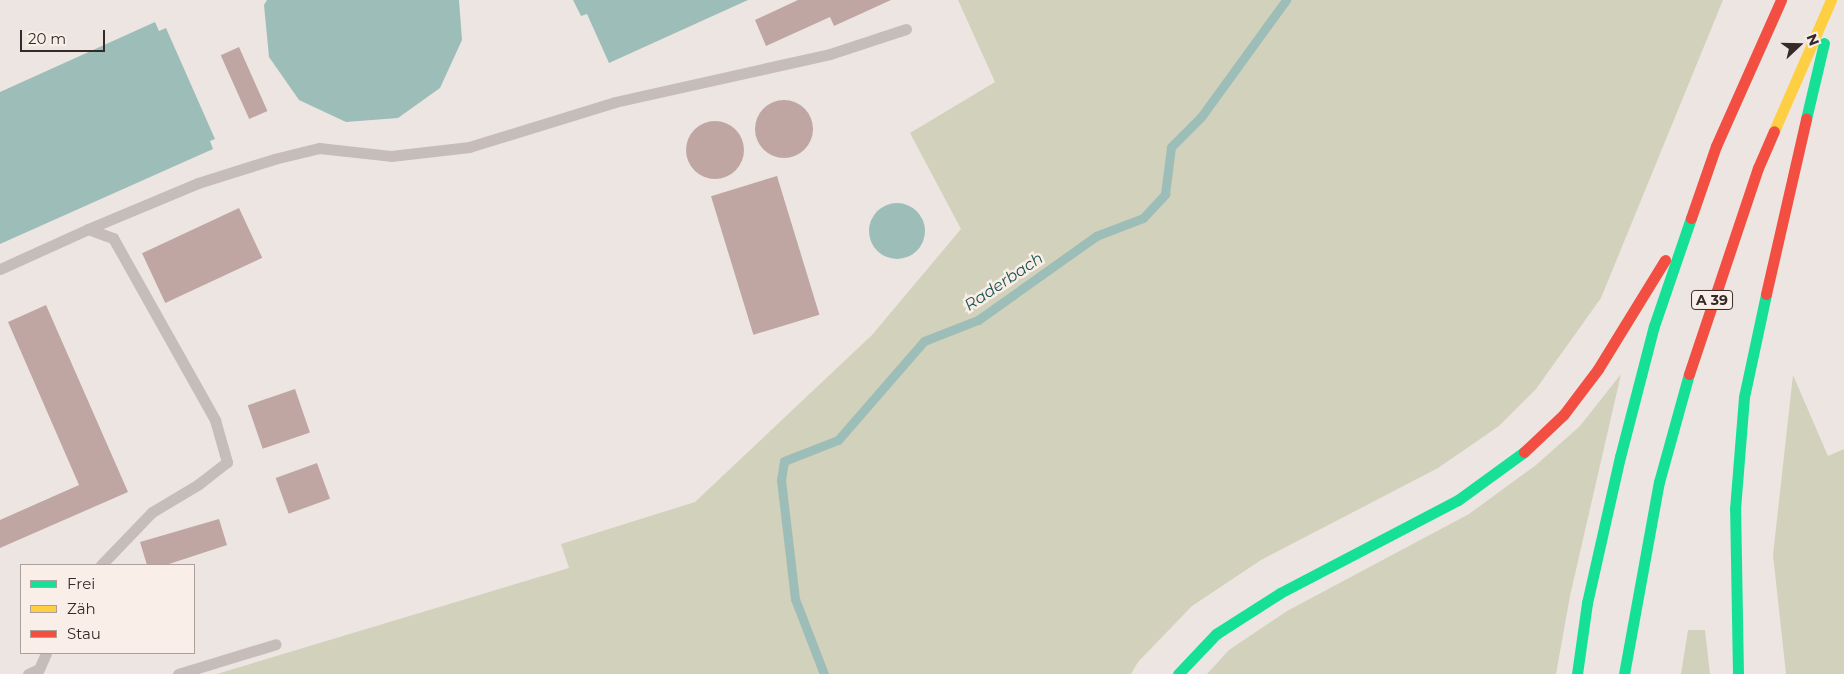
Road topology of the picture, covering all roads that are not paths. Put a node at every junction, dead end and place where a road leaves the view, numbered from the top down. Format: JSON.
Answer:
{"nodes":[{"id":1,"x":1781,"y":0,"type":"edge"},
{"id":2,"x":1833,"y":0,"type":"edge"},
{"id":3,"x":906,"y":28,"type":"dead end"},
{"id":4,"x":1692,"y":216,"type":"junction"},
{"id":5,"x":88,"y":229,"type":"junction"},
{"id":6,"x":0,"y":269,"type":"edge"},
{"id":7,"x":102,"y":564,"type":"edge"},
{"id":8,"x":276,"y":644,"type":"dead end"},
{"id":9,"x":46,"y":654,"type":"edge"},
{"id":10,"x":28,"y":674,"type":"edge"},
{"id":11,"x":178,"y":674,"type":"edge"},
{"id":12,"x":1178,"y":674,"type":"edge"},
{"id":13,"x":1577,"y":674,"type":"edge"},
{"id":14,"x":1624,"y":674,"type":"edge"},
{"id":15,"x":1738,"y":674,"type":"edge"}],
"edges":[{"from":1,"to":4,"type":"highway","number":"A 39"},
{"from":2,"to":14,"type":"highway","number":"A 39"},
{"from":2,"to":15,"type":"highway"},
{"from":3,"to":5,"type":"lane"},
{"from":4,"to":12,"type":"highway"},
{"from":4,"to":13,"type":"highway","number":"A 39"},
{"from":5,"to":6,"type":"lane"},
{"from":5,"to":7,"type":"lane"},
{"from":8,"to":11,"type":"lane"},
{"from":9,"to":10,"type":"lane"}]}
